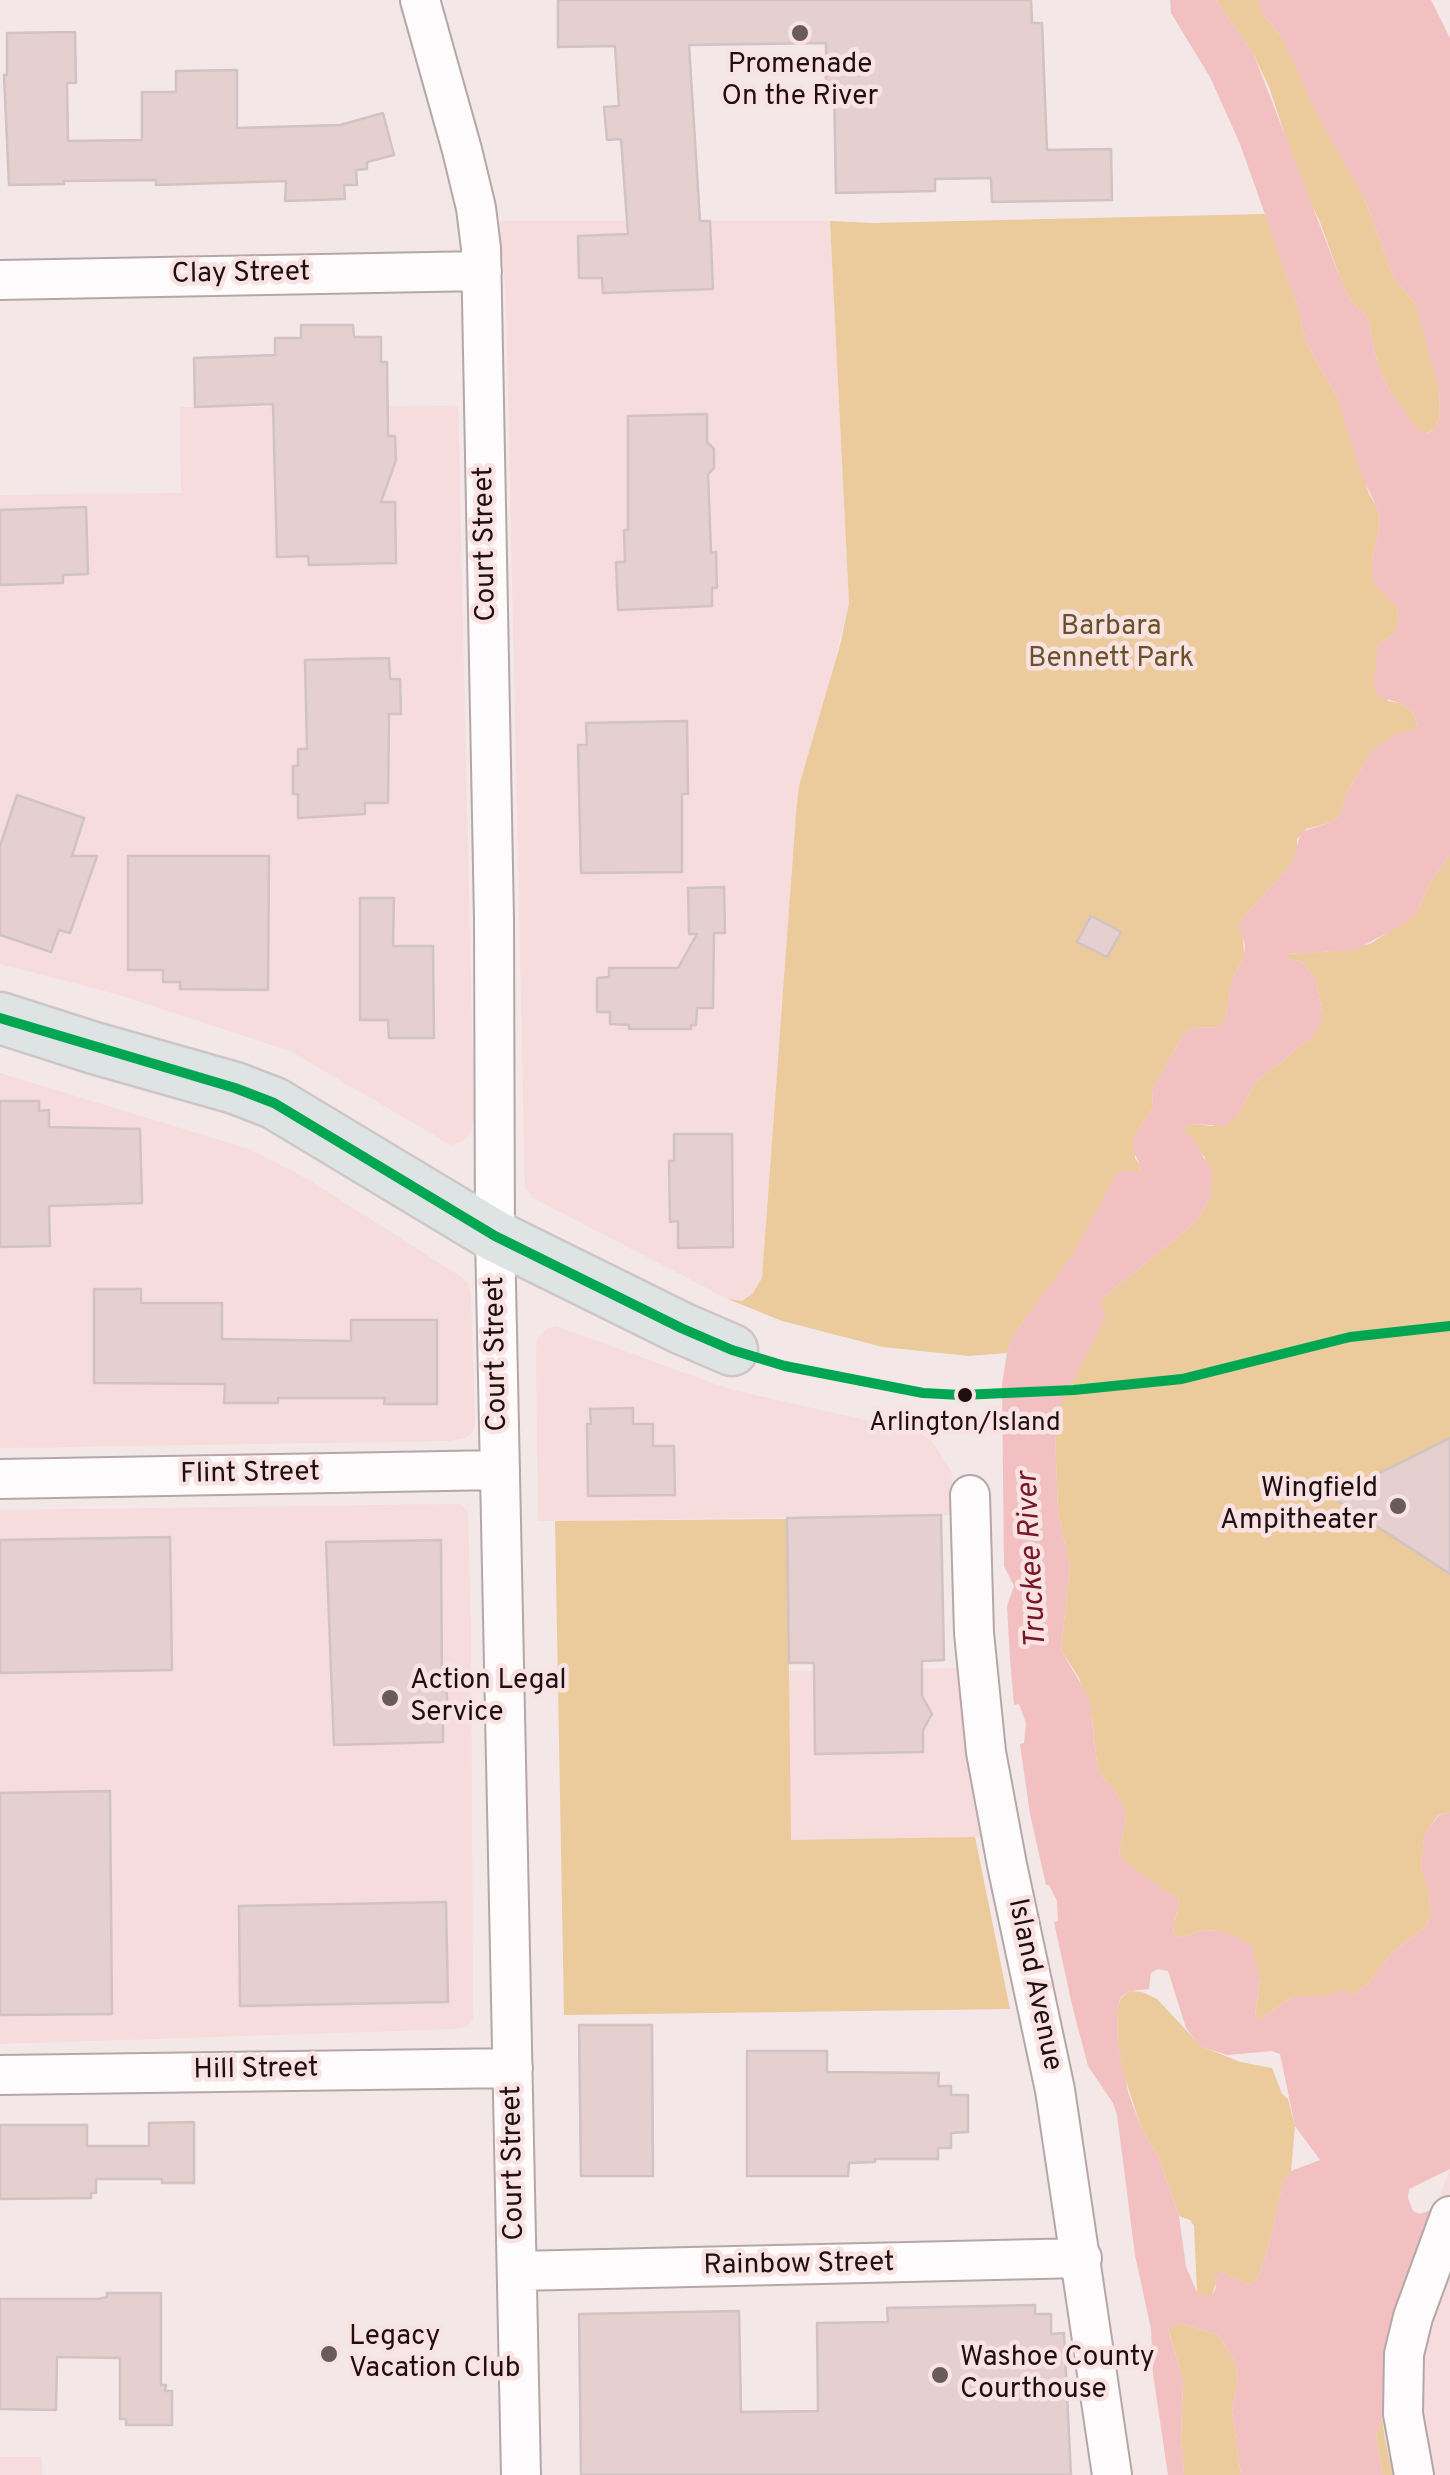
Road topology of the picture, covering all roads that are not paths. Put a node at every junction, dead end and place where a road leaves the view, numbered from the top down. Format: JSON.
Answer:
{"nodes":[{"id":1,"x":420,"y":0,"type":"edge"},
{"id":2,"x":482,"y":271,"type":"junction"},
{"id":3,"x":0,"y":280,"type":"edge"},
{"id":4,"x":0,"y":1018,"type":"edge"},
{"id":5,"x":495,"y":1236,"type":"junction"},
{"id":6,"x":732,"y":1350,"type":"dead end"},
{"id":7,"x":500,"y":1470,"type":"junction"},
{"id":8,"x":0,"y":1479,"type":"edge"},
{"id":9,"x":970,"y":1495,"type":"dead end"},
{"id":10,"x":513,"y":2068,"type":"junction"},
{"id":11,"x":0,"y":2075,"type":"edge"},
{"id":12,"x":1450,"y":2216,"type":"edge"},
{"id":13,"x":1082,"y":2258,"type":"junction"},
{"id":14,"x":516,"y":2272,"type":"junction"},
{"id":15,"x":520,"y":2475,"type":"edge"},
{"id":16,"x":1112,"y":2475,"type":"edge"},
{"id":17,"x":1414,"y":2475,"type":"edge"}],
"edges":[{"from":1,"to":2,"type":"street","name":"Court Street"},
{"from":2,"to":3,"type":"street","name":"Clay Street"},
{"from":2,"to":5,"type":"street","name":"Court Street"},
{"from":4,"to":5,"type":"main road"},
{"from":5,"to":6,"type":"main road"},
{"from":5,"to":7,"type":"street","name":"Court Street"},
{"from":7,"to":8,"type":"street","name":"Flint Street"},
{"from":7,"to":10,"type":"street","name":"Court Street"},
{"from":9,"to":13,"type":"street","name":"Island Avenue"},
{"from":10,"to":11,"type":"street","name":"Hill Street"},
{"from":10,"to":14,"type":"street","name":"Court Street"},
{"from":12,"to":17,"type":"street"},
{"from":13,"to":14,"type":"street","name":"Rainbow Street"},
{"from":13,"to":16,"type":"street","name":"Island Avenue"},
{"from":14,"to":15,"type":"street","name":"Court Street"}]}
